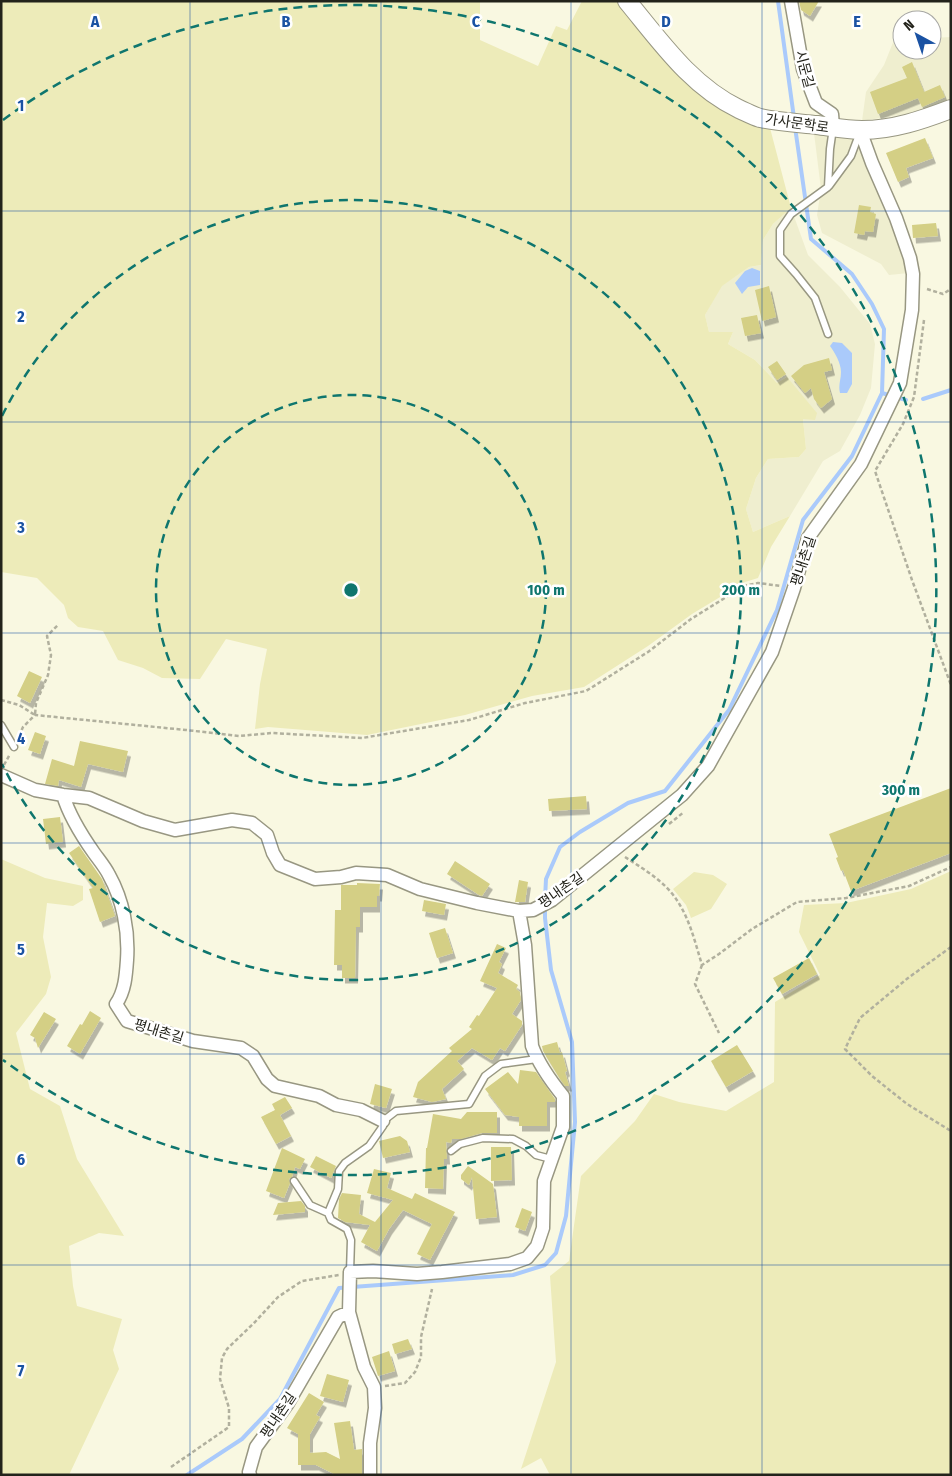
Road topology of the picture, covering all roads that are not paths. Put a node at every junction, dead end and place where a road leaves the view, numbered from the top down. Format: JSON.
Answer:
{"nodes":[{"id":1,"x":627,"y":1,"type":"edge"},
{"id":2,"x":791,"y":1,"type":"edge"},
{"id":3,"x":951,"y":109,"type":"edge"},
{"id":4,"x":825,"y":126,"type":"junction"},
{"id":5,"x":860,"y":130,"type":"junction"},
{"id":6,"x":826,"y":189,"type":"junction"},
{"id":7,"x":828,"y":334,"type":"dead end"},
{"id":8,"x":1,"y":725,"type":"edge"},
{"id":9,"x":14,"y":747,"type":"road end"},
{"id":10,"x":1,"y":775,"type":"edge"},
{"id":11,"x":63,"y":795,"type":"junction"},
{"id":12,"x":520,"y":911,"type":"junction"},
{"id":13,"x":537,"y":1059,"type":"junction"},
{"id":14,"x":383,"y":1121,"type":"junction"},
{"id":15,"x":451,"y":1151,"type":"dead end"},
{"id":16,"x":551,"y":1159,"type":"junction"},
{"id":17,"x":294,"y":1181,"type":"dead end"},
{"id":18,"x":328,"y":1213,"type":"junction"},
{"id":19,"x":350,"y":1276,"type":"junction"},
{"id":20,"x":350,"y":1306,"type":"junction"},
{"id":21,"x":250,"y":1475,"type":"edge"},
{"id":22,"x":370,"y":1475,"type":"edge"}],
"edges":[{"from":1,"to":4,"type":"main road","name":"가사문학로"},
{"from":2,"to":4,"type":"street","name":"시문길"},
{"from":3,"to":5,"type":"main road","name":"가사문학로"},
{"from":4,"to":5,"type":"main road","name":"가사문학로"},
{"from":4,"to":6,"type":"lane"},
{"from":5,"to":6,"type":"lane"},
{"from":5,"to":12,"type":"street","name":"평내촌길"},
{"from":6,"to":7,"type":"lane"},
{"from":8,"to":9,"type":"lane"},
{"from":10,"to":11,"type":"street","name":"평내촌길"},
{"from":11,"to":12,"type":"street","name":"평내촌길"},
{"from":11,"to":14,"type":"street","name":"평내촌길"},
{"from":12,"to":13,"type":"street","name":"평내촌길"},
{"from":13,"to":14,"type":"lane"},
{"from":13,"to":16,"type":"street","name":"평내촌길"},
{"from":14,"to":18,"type":"lane"},
{"from":15,"to":16,"type":"lane"},
{"from":16,"to":19,"type":"street","name":"평내촌길"},
{"from":17,"to":18,"type":"lane"},
{"from":18,"to":19,"type":"lane"},
{"from":19,"to":20,"type":"street"},
{"from":20,"to":21,"type":"street","name":"평내촌길"},
{"from":20,"to":22,"type":"street"}]}
